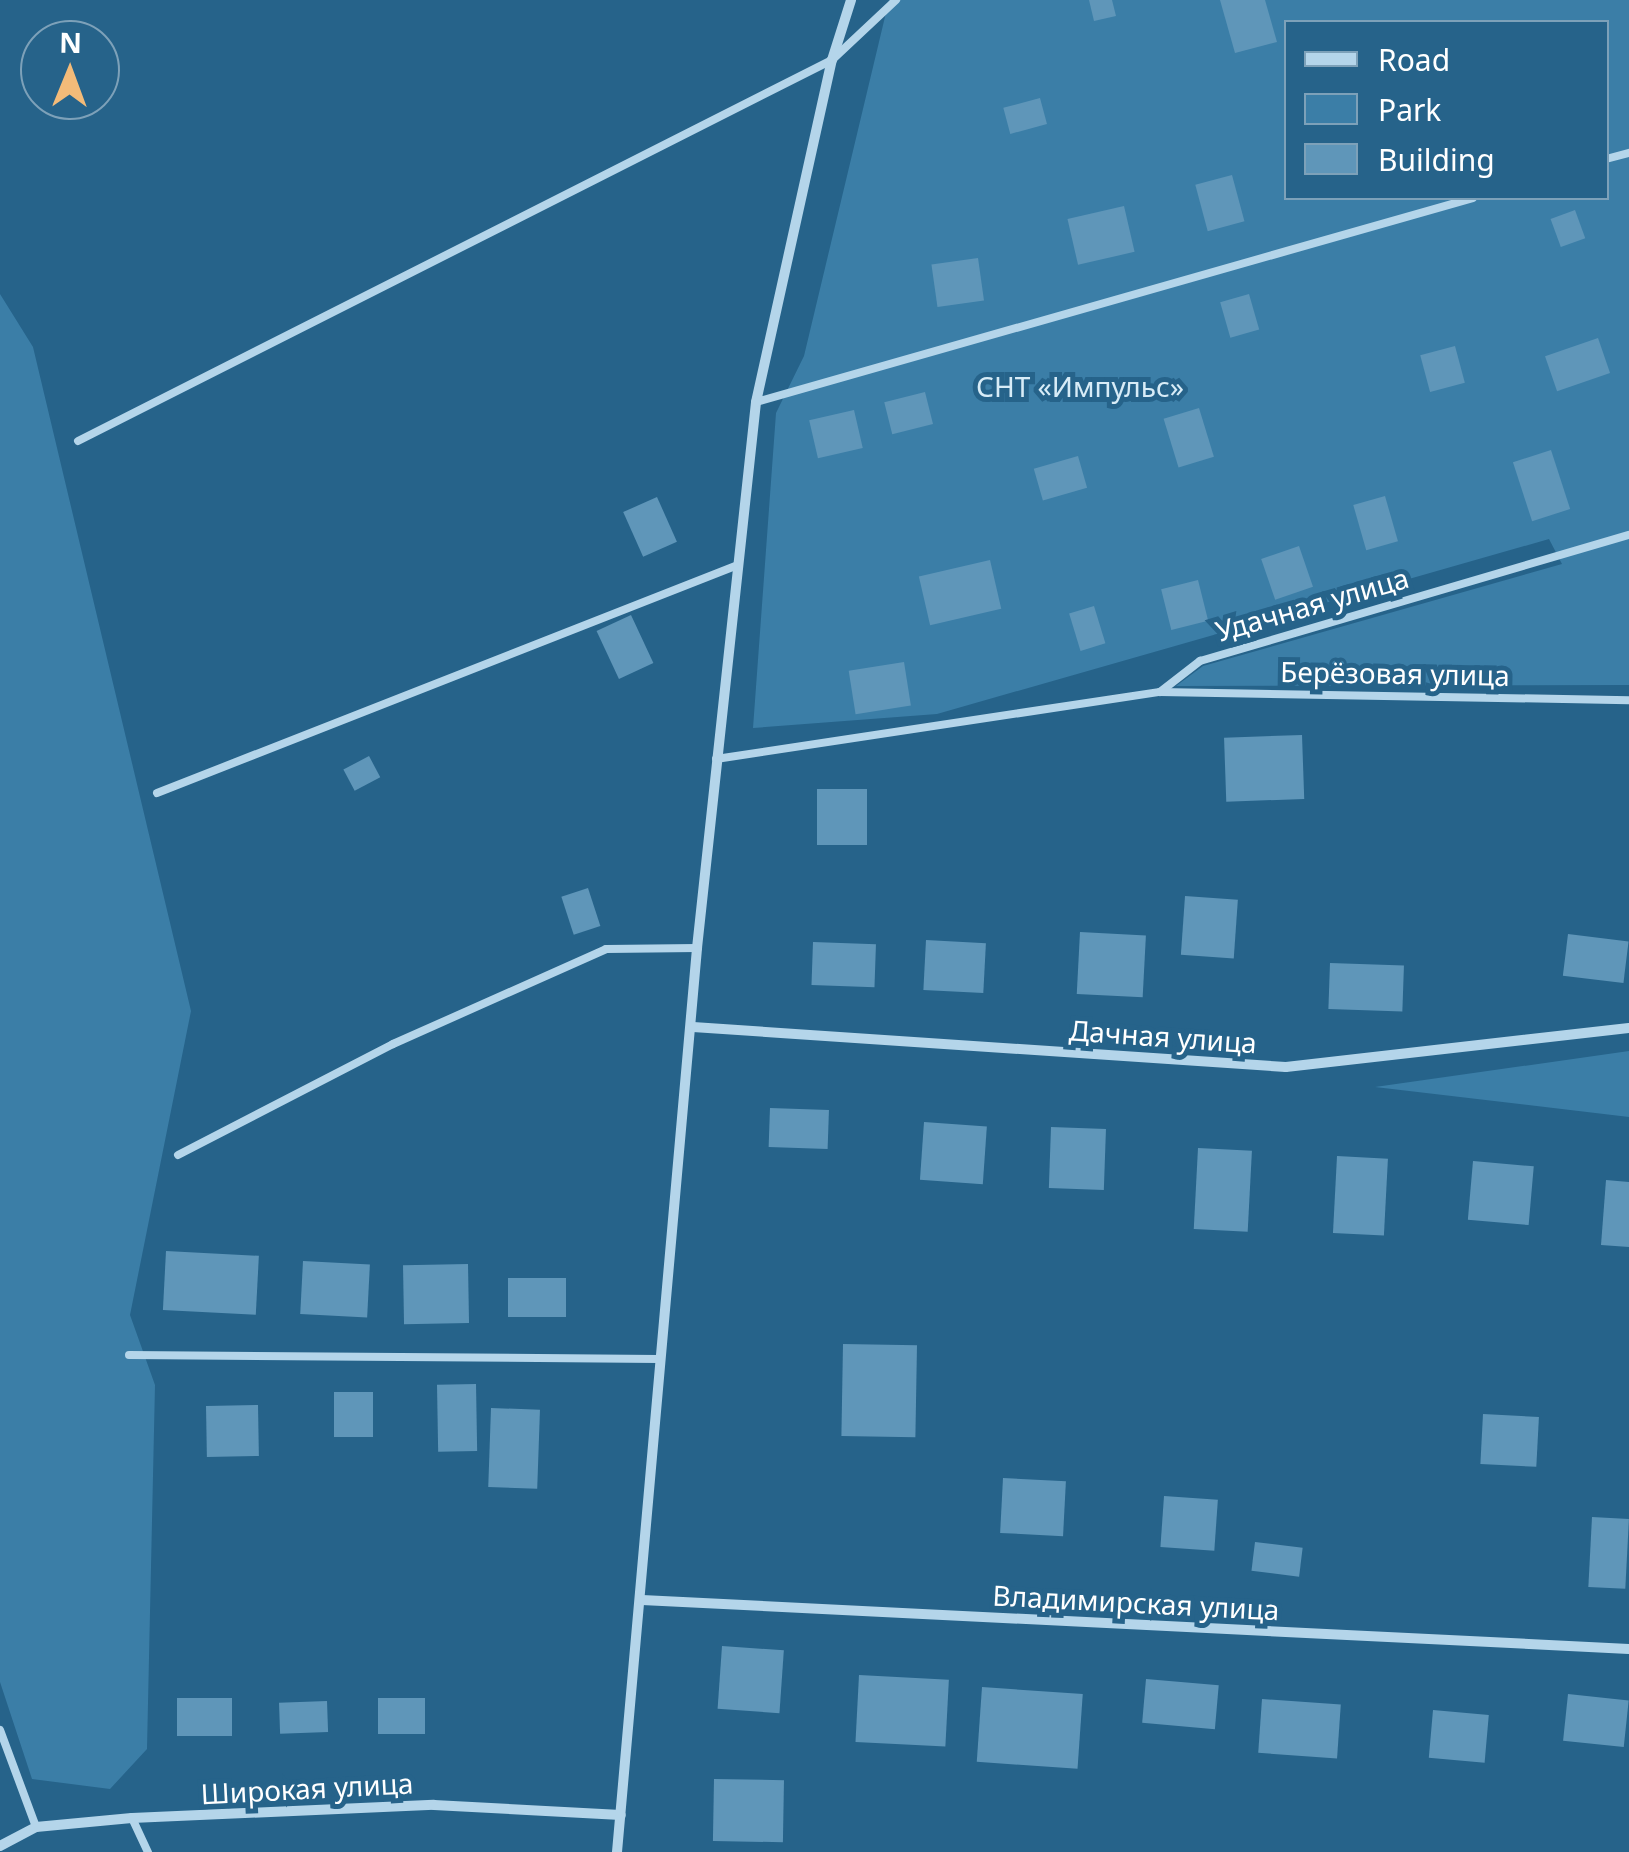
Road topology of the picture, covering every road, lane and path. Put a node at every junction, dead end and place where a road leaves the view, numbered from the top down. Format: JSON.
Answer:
{"nodes":[{"id":1,"x":851,"y":0,"type":"edge"},
{"id":2,"x":896,"y":0,"type":"edge"},
{"id":3,"x":832,"y":60,"type":"junction"},
{"id":4,"x":1466,"y":200,"type":"edge"},
{"id":5,"x":756,"y":402,"type":"junction"},
{"id":6,"x":78,"y":441,"type":"dead end"},
{"id":7,"x":1629,"y":535,"type":"edge"},
{"id":8,"x":738,"y":565,"type":"junction"},
{"id":9,"x":1160,"y":692,"type":"junction"},
{"id":10,"x":1629,"y":700,"type":"edge"},
{"id":11,"x":716,"y":759,"type":"junction"},
{"id":12,"x":156,"y":793,"type":"dead end"},
{"id":13,"x":698,"y":948,"type":"junction"},
{"id":14,"x":692,"y":1027,"type":"junction"},
{"id":15,"x":1629,"y":1028,"type":"edge"},
{"id":16,"x":178,"y":1155,"type":"dead end"},
{"id":17,"x":129,"y":1355,"type":"dead end"},
{"id":18,"x":659,"y":1360,"type":"junction"},
{"id":19,"x":642,"y":1600,"type":"junction"},
{"id":20,"x":1629,"y":1649,"type":"edge"},
{"id":21,"x":0,"y":1730,"type":"edge"},
{"id":22,"x":621,"y":1815,"type":"junction"},
{"id":23,"x":132,"y":1818,"type":"junction"},
{"id":24,"x":36,"y":1827,"type":"junction"},
{"id":25,"x":0,"y":1846,"type":"edge"},
{"id":26,"x":148,"y":1852,"type":"edge"},
{"id":27,"x":617,"y":1852,"type":"edge"}],
"edges":[{"from":1,"to":3,"type":"street"},
{"from":2,"to":3,"type":"lane"},
{"from":3,"to":5,"type":"street"},
{"from":3,"to":6,"type":"lane"},
{"from":4,"to":5,"type":"lane"},
{"from":5,"to":8,"type":"street"},
{"from":7,"to":9,"type":"lane","name":"Удачная улица"},
{"from":8,"to":11,"type":"street"},
{"from":8,"to":12,"type":"lane"},
{"from":9,"to":10,"type":"lane","name":"Берёзовая улица"},
{"from":9,"to":11,"type":"lane","name":"Удачная улица"},
{"from":11,"to":13,"type":"street"},
{"from":13,"to":14,"type":"street"},
{"from":13,"to":16,"type":"lane"},
{"from":14,"to":15,"type":"street","name":"Дачная улица"},
{"from":14,"to":18,"type":"street"},
{"from":17,"to":18,"type":"lane"},
{"from":18,"to":19,"type":"street"},
{"from":19,"to":20,"type":"street","name":"Владимирская улица"},
{"from":19,"to":22,"type":"street"},
{"from":21,"to":24,"type":"lane"},
{"from":22,"to":23,"type":"street","name":"Широкая улица"},
{"from":22,"to":27,"type":"street"},
{"from":23,"to":24,"type":"street","name":"Широкая улица"},
{"from":23,"to":26,"type":"lane"},
{"from":24,"to":25,"type":"street","name":"Широкая улица"}]}
